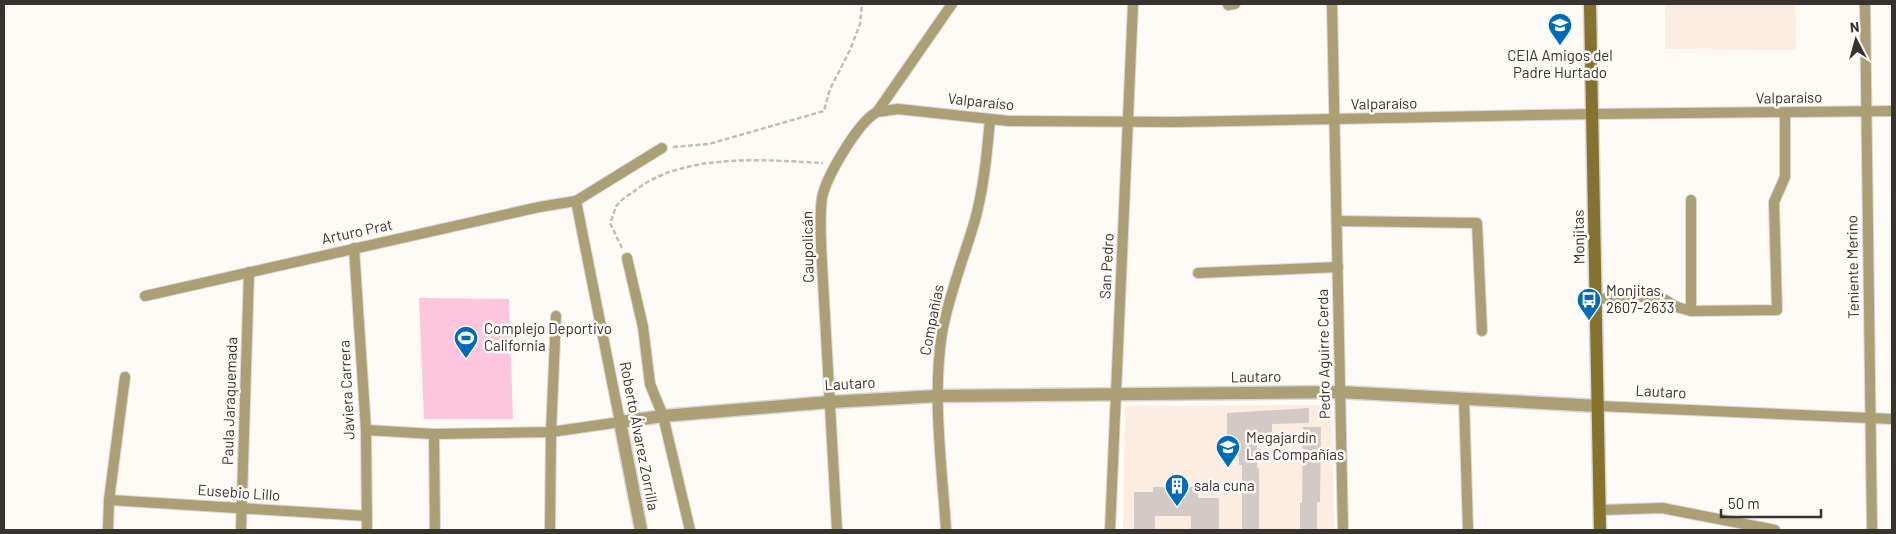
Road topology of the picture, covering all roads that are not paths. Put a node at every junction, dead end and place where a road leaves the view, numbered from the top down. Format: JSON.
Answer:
{"nodes":[{"id":1,"x":952,"y":4,"type":"edge"},
{"id":2,"x":1133,"y":4,"type":"edge"},
{"id":3,"x":1332,"y":4,"type":"edge"},
{"id":4,"x":1590,"y":4,"type":"edge"},
{"id":5,"x":1865,"y":4,"type":"edge"},
{"id":6,"x":1892,"y":111,"type":"edge"},
{"id":7,"x":877,"y":112,"type":"junction"},
{"id":8,"x":1865,"y":112,"type":"junction"},
{"id":9,"x":1785,"y":113,"type":"junction"},
{"id":10,"x":1593,"y":114,"type":"junction"},
{"id":11,"x":990,"y":119,"type":"junction"},
{"id":12,"x":1336,"y":120,"type":"junction"},
{"id":13,"x":1128,"y":122,"type":"junction"},
{"id":14,"x":662,"y":148,"type":"road end"},
{"id":15,"x":1691,"y":200,"type":"dead end"},
{"id":16,"x":576,"y":202,"type":"junction"},
{"id":17,"x":1337,"y":221,"type":"junction"},
{"id":18,"x":354,"y":248,"type":"junction"},
{"id":19,"x":628,"y":258,"type":"road end"},
{"id":20,"x":1338,"y":267,"type":"junction"},
{"id":21,"x":249,"y":272,"type":"junction"},
{"id":22,"x":1198,"y":273,"type":"dead end"},
{"id":23,"x":145,"y":296,"type":"dead end"},
{"id":24,"x":1596,"y":298,"type":"junction"},
{"id":25,"x":1691,"y":311,"type":"junction"},
{"id":26,"x":556,"y":316,"type":"dead end"},
{"id":27,"x":1482,"y":331,"type":"dead end"},
{"id":28,"x":126,"y":377,"type":"dead end"},
{"id":29,"x":1339,"y":392,"type":"junction"},
{"id":30,"x":1116,"y":395,"type":"junction"},
{"id":31,"x":937,"y":396,"type":"junction"},
{"id":32,"x":1464,"y":399,"type":"junction"},
{"id":33,"x":830,"y":402,"type":"junction"},
{"id":34,"x":1598,"y":406,"type":"junction"},
{"id":35,"x":663,"y":416,"type":"junction"},
{"id":36,"x":1871,"y":418,"type":"junction"},
{"id":37,"x":1892,"y":419,"type":"edge"},
{"id":38,"x":620,"y":422,"type":"junction"},
{"id":39,"x":366,"y":430,"type":"junction"},
{"id":40,"x":551,"y":432,"type":"junction"},
{"id":41,"x":434,"y":434,"type":"junction"},
{"id":42,"x":109,"y":500,"type":"junction"},
{"id":43,"x":241,"y":508,"type":"junction"},
{"id":44,"x":1600,"y":510,"type":"junction"},
{"id":45,"x":367,"y":516,"type":"junction"},
{"id":46,"x":108,"y":530,"type":"edge"},
{"id":47,"x":241,"y":530,"type":"edge"},
{"id":48,"x":367,"y":530,"type":"edge"},
{"id":49,"x":435,"y":530,"type":"edge"},
{"id":50,"x":550,"y":530,"type":"edge"},
{"id":51,"x":641,"y":530,"type":"edge"},
{"id":52,"x":690,"y":530,"type":"edge"},
{"id":53,"x":837,"y":530,"type":"edge"},
{"id":54,"x":946,"y":530,"type":"edge"},
{"id":55,"x":1110,"y":530,"type":"edge"},
{"id":56,"x":1343,"y":530,"type":"edge"},
{"id":57,"x":1468,"y":530,"type":"edge"},
{"id":58,"x":1600,"y":530,"type":"edge"},
{"id":59,"x":1775,"y":530,"type":"edge"},
{"id":60,"x":1872,"y":530,"type":"edge"}],
"edges":[{"from":1,"to":7,"type":"street","name":"Caupolicán"},
{"from":2,"to":13,"type":"street","name":"San Pedro"},
{"from":3,"to":12,"type":"street","name":"Pedro Aguirre Cerda"},
{"from":4,"to":10,"type":"main road","name":"Monjitas"},
{"from":5,"to":8,"type":"street","name":"Teniente Merino"},
{"from":6,"to":8,"type":"street","name":"Valparaíso"},
{"from":7,"to":11,"type":"street","name":"Valparaíso"},
{"from":7,"to":33,"type":"street","name":"Caupolicán"},
{"from":8,"to":9,"type":"street","name":"Valparaíso"},
{"from":8,"to":36,"type":"street","name":"Teniente Merino"},
{"from":9,"to":10,"type":"street","name":"Valparaíso"},
{"from":9,"to":25,"type":"street"},
{"from":10,"to":12,"type":"street","name":"Valparaíso"},
{"from":10,"to":24,"type":"main road","name":"Monjitas"},
{"from":11,"to":13,"type":"street","name":"Valparaíso"},
{"from":11,"to":31,"type":"street","name":"Compañías"},
{"from":12,"to":13,"type":"street","name":"Valparaíso"},
{"from":12,"to":17,"type":"street","name":"Pedro Aguirre Cerda"},
{"from":13,"to":30,"type":"street","name":"San Pedro"},
{"from":14,"to":16,"type":"street"},
{"from":15,"to":25,"type":"street"},
{"from":16,"to":18,"type":"street","name":"Arturo Prat"},
{"from":16,"to":38,"type":"street","name":"Roberto Álvarez Zorrilla"},
{"from":17,"to":20,"type":"street","name":"Pedro Aguirre Cerda"},
{"from":17,"to":27,"type":"street"},
{"from":18,"to":21,"type":"street","name":"Arturo Prat"},
{"from":18,"to":39,"type":"street","name":"Javiera Carrera"},
{"from":19,"to":35,"type":"street"},
{"from":20,"to":22,"type":"street","name":"Pedro Aguirre Cerda"},
{"from":20,"to":29,"type":"street","name":"Pedro Aguirre Cerda"},
{"from":21,"to":23,"type":"street","name":"Arturo Prat"},
{"from":21,"to":43,"type":"street","name":"Paula Jaraquemada"},
{"from":24,"to":25,"type":"street"},
{"from":24,"to":34,"type":"main road","name":"Monjitas"},
{"from":26,"to":40,"type":"street"},
{"from":28,"to":42,"type":"street"},
{"from":29,"to":30,"type":"street","name":"Lautaro"},
{"from":29,"to":32,"type":"street","name":"Lautaro"},
{"from":29,"to":56,"type":"street","name":"Pedro Aguirre Cerda"},
{"from":30,"to":31,"type":"street","name":"Lautaro"},
{"from":30,"to":55,"type":"street","name":"San Pedro"},
{"from":31,"to":33,"type":"street","name":"Lautaro"},
{"from":31,"to":54,"type":"street","name":"Compañías"},
{"from":32,"to":34,"type":"street","name":"Lautaro"},
{"from":32,"to":57,"type":"street"},
{"from":33,"to":35,"type":"street","name":"Lautaro"},
{"from":33,"to":53,"type":"street","name":"Caupolicán"},
{"from":34,"to":36,"type":"street","name":"Lautaro"},
{"from":34,"to":44,"type":"main road","name":"Monjitas"},
{"from":35,"to":38,"type":"street","name":"Lautaro"},
{"from":35,"to":52,"type":"street"},
{"from":36,"to":37,"type":"street","name":"Lautaro"},
{"from":36,"to":60,"type":"street","name":"Teniente Merino"},
{"from":38,"to":40,"type":"street"},
{"from":38,"to":51,"type":"street","name":"Roberto Álvarez Zorrilla"},
{"from":39,"to":41,"type":"street"},
{"from":39,"to":45,"type":"street","name":"Javiera Carrera"},
{"from":40,"to":41,"type":"street"},
{"from":40,"to":50,"type":"street"},
{"from":41,"to":49,"type":"street"},
{"from":42,"to":43,"type":"street","name":"Eusebio Lillo"},
{"from":42,"to":46,"type":"street"},
{"from":43,"to":45,"type":"street","name":"Eusebio Lillo"},
{"from":43,"to":47,"type":"street","name":"Paula Jaraquemada"},
{"from":44,"to":58,"type":"main road","name":"Monjitas"},
{"from":44,"to":59,"type":"street"},
{"from":45,"to":48,"type":"street","name":"Javiera Carrera"}]}
